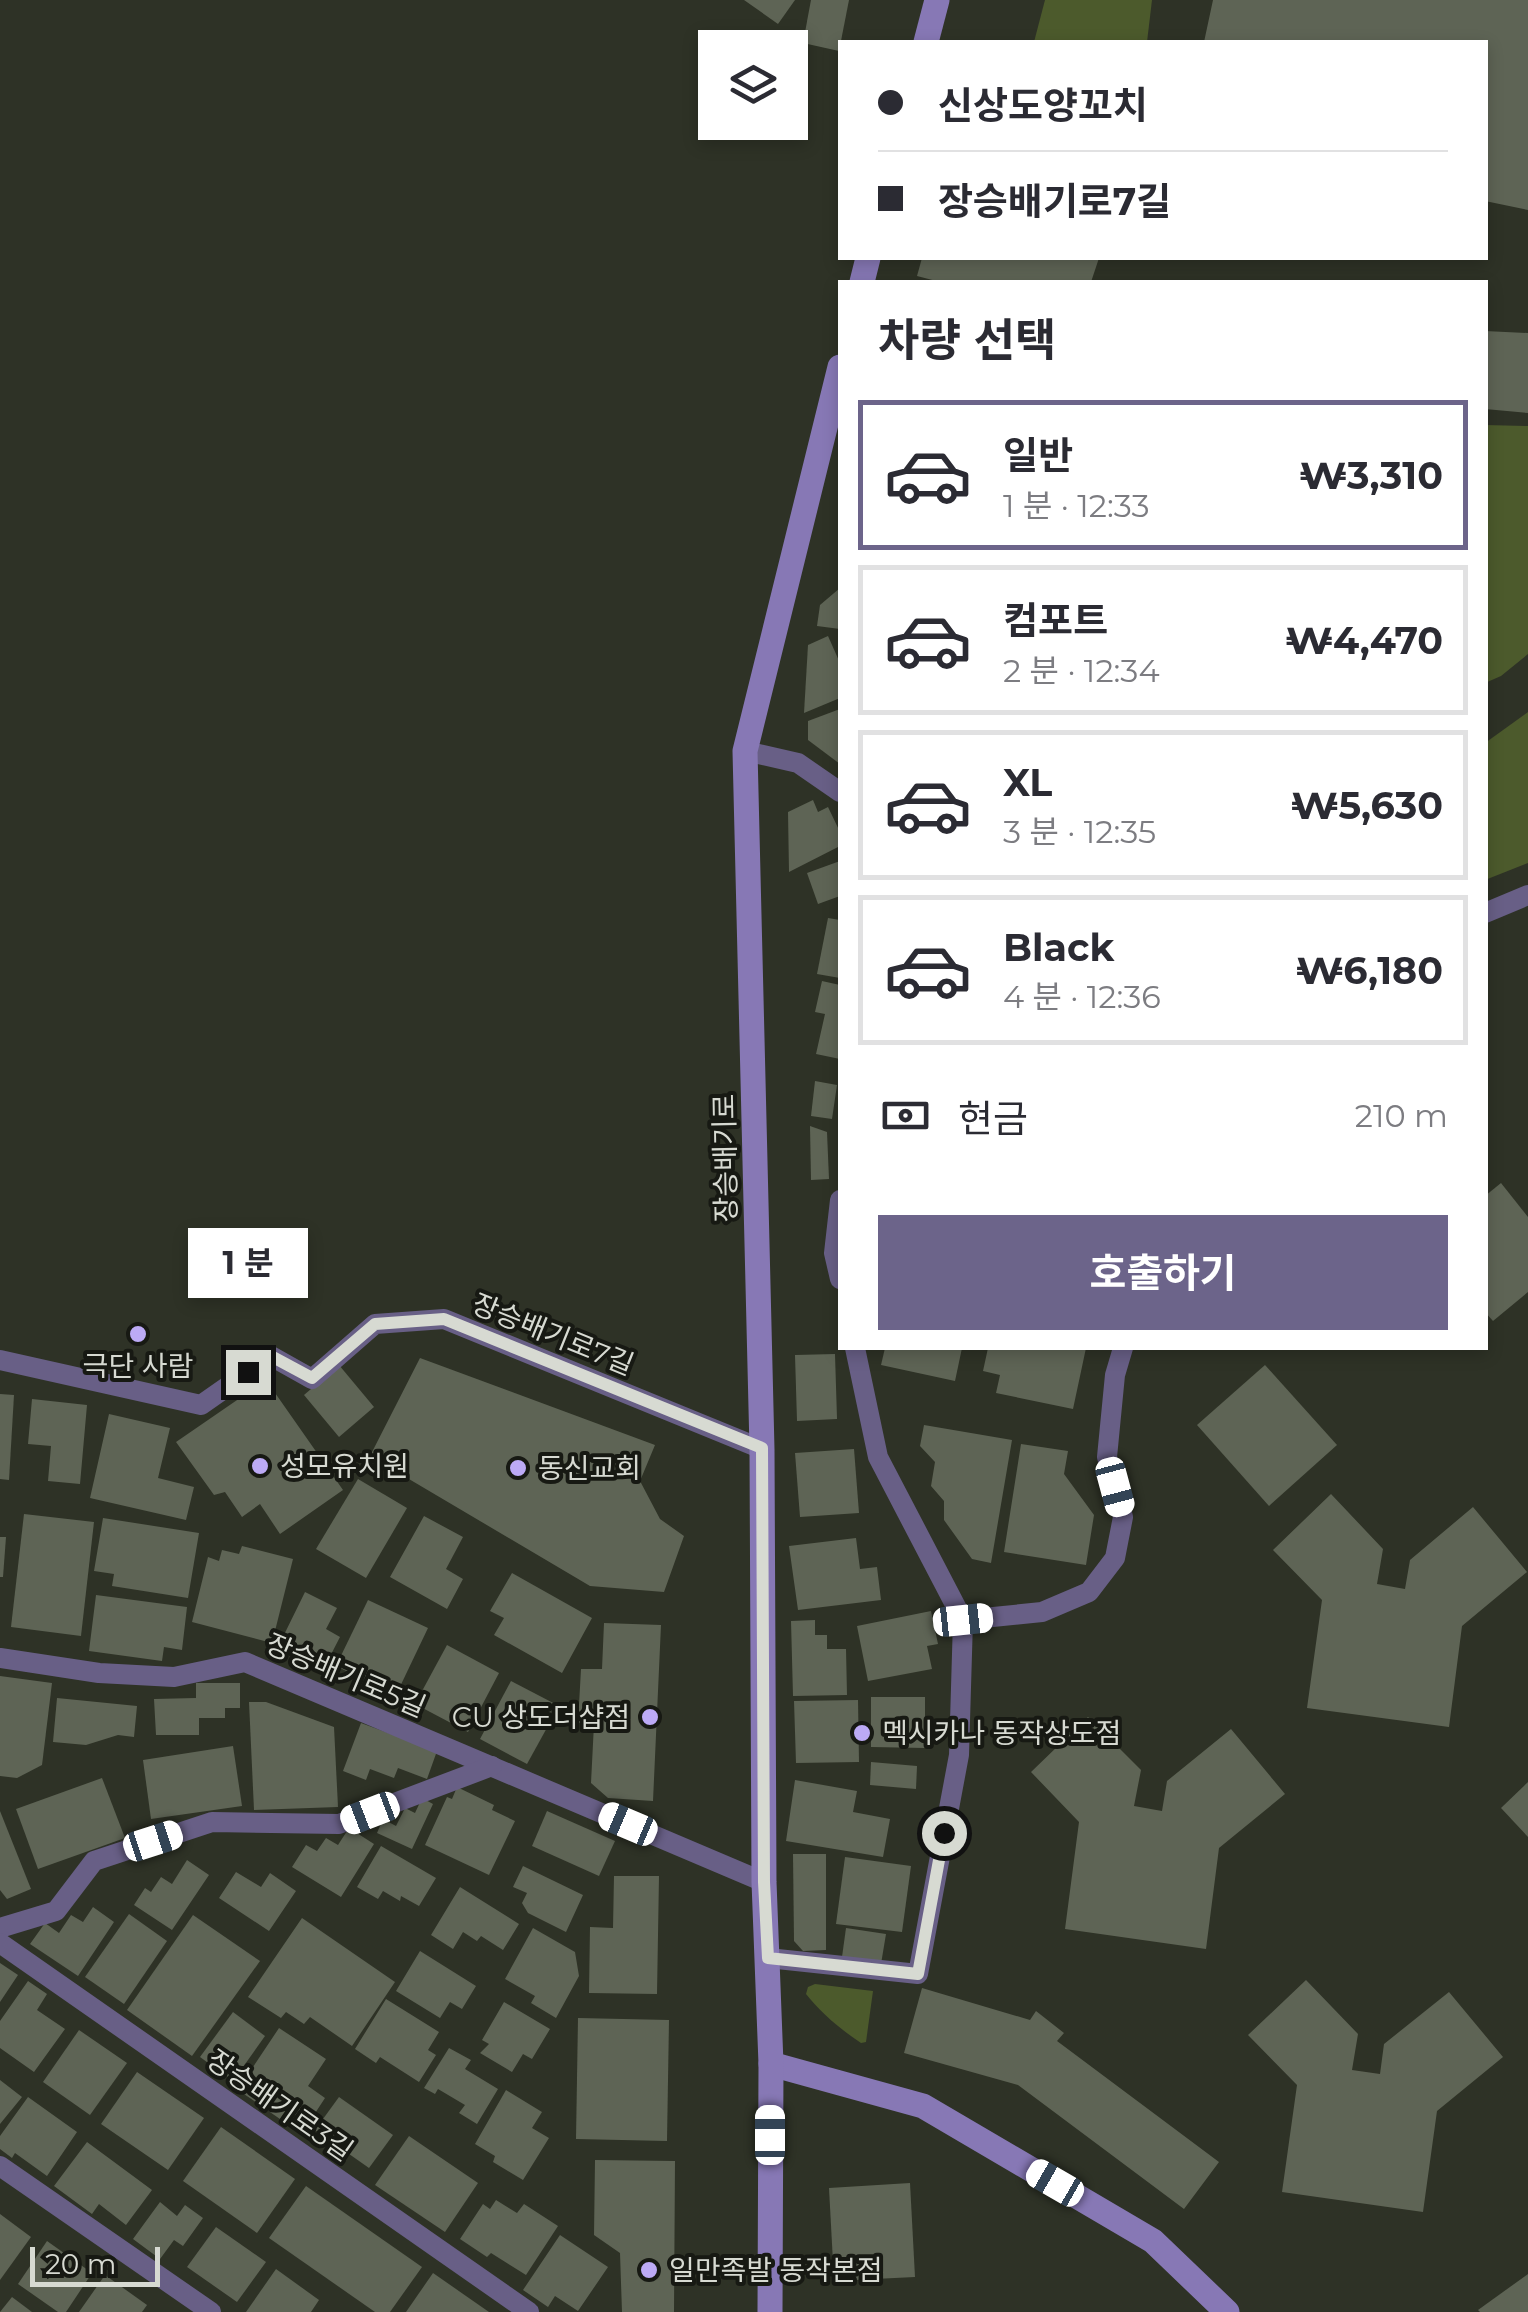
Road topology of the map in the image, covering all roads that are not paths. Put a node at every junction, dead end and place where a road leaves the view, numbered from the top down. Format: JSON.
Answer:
{"nodes":[{"id":1,"x":937,"y":0,"type":"edge"},
{"id":2,"x":927,"y":40,"type":"edge"},
{"id":3,"x":838,"y":375,"type":"edge"},
{"id":4,"x":745,"y":751,"type":"junction"},
{"id":5,"x":838,"y":791,"type":"edge"},
{"id":6,"x":1528,"y":895,"type":"edge"},
{"id":7,"x":1488,"y":912,"type":"edge"},
{"id":8,"x":838,"y":1218,"type":"edge"},
{"id":9,"x":838,"y":1270,"type":"edge"},
{"id":10,"x":855,"y":1350,"type":"edge"},
{"id":11,"x":1121,"y":1350,"type":"edge"},
{"id":12,"x":0,"y":1360,"type":"edge"},
{"id":13,"x":762,"y":1448,"type":"junction"},
{"id":14,"x":963,"y":1620,"type":"junction"},
{"id":15,"x":0,"y":1658,"type":"edge"},
{"id":16,"x":492,"y":1766,"type":"junction"},
{"id":17,"x":764,"y":1882,"type":"junction"},
{"id":18,"x":0,"y":1928,"type":"edge"},
{"id":19,"x":0,"y":1942,"type":"edge"},
{"id":20,"x":768,"y":1958,"type":"junction"},
{"id":21,"x":771,"y":2064,"type":"junction"},
{"id":22,"x":0,"y":2166,"type":"edge"},
{"id":23,"x":211,"y":2312,"type":"edge"},
{"id":24,"x":529,"y":2312,"type":"edge"},
{"id":25,"x":770,"y":2312,"type":"edge"},
{"id":26,"x":1228,"y":2312,"type":"edge"}],
"edges":[{"from":1,"to":2,"type":"main road"},
{"from":3,"to":4,"type":"main road","name":"장승배기로"},
{"from":4,"to":5,"type":"lane"},
{"from":4,"to":13,"type":"main road","name":"장승배기로"},
{"from":6,"to":7,"type":"lane"},
{"from":8,"to":9,"type":"lane"},
{"from":10,"to":14,"type":"lane"},
{"from":11,"to":14,"type":"lane"},
{"from":12,"to":13,"type":"lane","name":"장승배기로7길"},
{"from":13,"to":17,"type":"main road","name":"장승배기로"},
{"from":14,"to":20,"type":"lane"},
{"from":15,"to":16,"type":"lane","name":"장승배기로5길"},
{"from":16,"to":17,"type":"lane","name":"장승배기로5길"},
{"from":16,"to":18,"type":"lane"},
{"from":17,"to":20,"type":"main road","name":"장승배기로"},
{"from":19,"to":24,"type":"lane","name":"장승배기로3길"},
{"from":20,"to":21,"type":"main road","name":"장승배기로"},
{"from":21,"to":25,"type":"main road","name":"장승배기로"},
{"from":21,"to":26,"type":"main road"},
{"from":22,"to":23,"type":"lane"}]}
